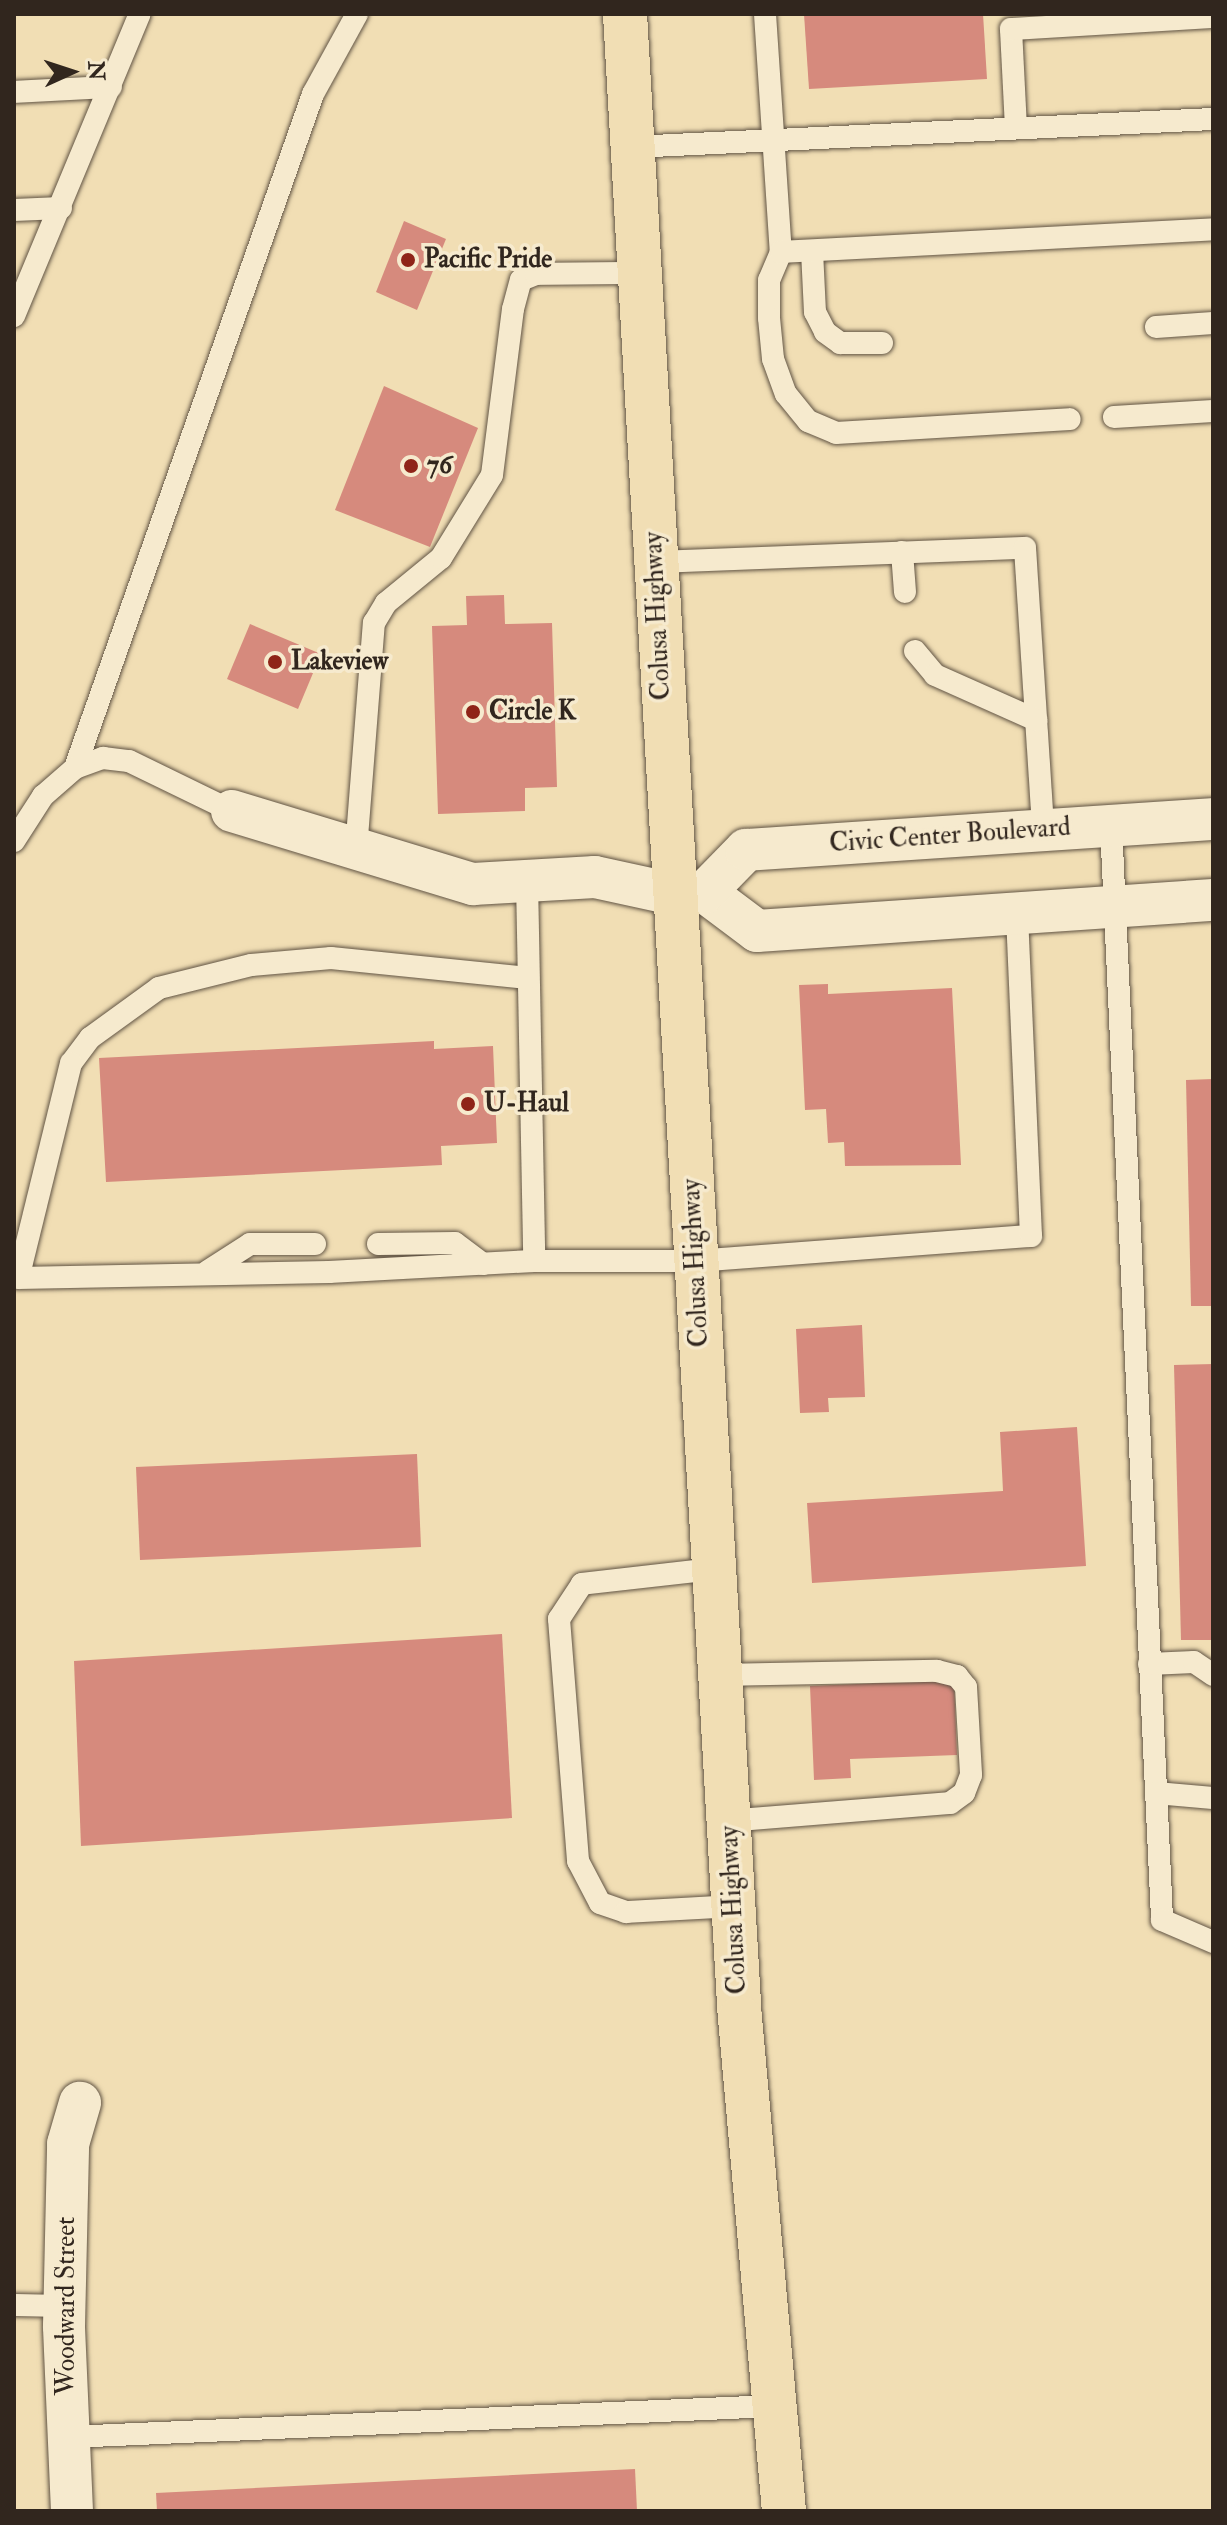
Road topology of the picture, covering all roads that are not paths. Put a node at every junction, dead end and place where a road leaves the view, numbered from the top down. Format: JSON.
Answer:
{"nodes":[{"id":1,"x":140,"y":14,"type":"edge"},
{"id":2,"x":340,"y":14,"type":"edge"},
{"id":3,"x":357,"y":14,"type":"edge"},
{"id":4,"x":625,"y":14,"type":"edge"},
{"id":5,"x":765,"y":14,"type":"edge"},
{"id":6,"x":1213,"y":17,"type":"edge"},
{"id":7,"x":342,"y":41,"type":"junction"},
{"id":8,"x":111,"y":87,"type":"junction"},
{"id":9,"x":14,"y":92,"type":"edge"},
{"id":10,"x":1213,"y":119,"type":"edge"},
{"id":11,"x":1016,"y":128,"type":"junction"},
{"id":12,"x":773,"y":140,"type":"junction"},
{"id":13,"x":632,"y":147,"type":"junction"},
{"id":14,"x":61,"y":208,"type":"junction"},
{"id":15,"x":14,"y":210,"type":"edge"},
{"id":16,"x":1213,"y":229,"type":"edge"},
{"id":17,"x":812,"y":251,"type":"junction"},
{"id":18,"x":781,"y":252,"type":"junction"},
{"id":19,"x":639,"y":273,"type":"junction"},
{"id":20,"x":14,"y":316,"type":"edge"},
{"id":21,"x":1213,"y":323,"type":"edge"},
{"id":22,"x":1156,"y":327,"type":"dead end"},
{"id":23,"x":882,"y":343,"type":"dead end"},
{"id":24,"x":1213,"y":411,"type":"edge"},
{"id":25,"x":1114,"y":417,"type":"dead end"},
{"id":26,"x":1070,"y":419,"type":"dead end"},
{"id":27,"x":902,"y":552,"type":"junction"},
{"id":28,"x":655,"y":562,"type":"junction"},
{"id":29,"x":905,"y":592,"type":"dead end"},
{"id":30,"x":915,"y":651,"type":"dead end"},
{"id":31,"x":1036,"y":720,"type":"junction"},
{"id":32,"x":75,"y":768,"type":"junction"},
{"id":33,"x":232,"y":811,"type":"joint"},
{"id":34,"x":1213,"y":819,"type":"edge"},
{"id":35,"x":1111,"y":825,"type":"junction"},
{"id":36,"x":1043,"y":829,"type":"junction"},
{"id":37,"x":14,"y":841,"type":"edge"},
{"id":38,"x":356,"y":850,"type":"junction"},
{"id":39,"x":527,"y":881,"type":"junction"},
{"id":40,"x":689,"y":893,"type":"junction"},
{"id":41,"x":1213,"y":900,"type":"edge"},
{"id":42,"x":1113,"y":906,"type":"junction"},
{"id":43,"x":1017,"y":911,"type":"junction"},
{"id":44,"x":528,"y":978,"type":"junction"},
{"id":45,"x":315,"y":1244,"type":"dead end"},
{"id":46,"x":378,"y":1244,"type":"dead end"},
{"id":47,"x":534,"y":1261,"type":"junction"},
{"id":48,"x":696,"y":1261,"type":"junction"},
{"id":49,"x":483,"y":1264,"type":"junction"},
{"id":50,"x":207,"y":1272,"type":"junction"},
{"id":51,"x":713,"y":1569,"type":"junction"},
{"id":52,"x":1149,"y":1664,"type":"junction"},
{"id":53,"x":719,"y":1675,"type":"junction"},
{"id":54,"x":1213,"y":1675,"type":"edge"},
{"id":55,"x":1156,"y":1793,"type":"junction"},
{"id":56,"x":1213,"y":1798,"type":"edge"},
{"id":57,"x":728,"y":1821,"type":"junction"},
{"id":58,"x":733,"y":1906,"type":"junction"},
{"id":59,"x":1213,"y":1942,"type":"edge"},
{"id":60,"x":80,"y":2103,"type":"dead end"},
{"id":61,"x":14,"y":2305,"type":"edge"},
{"id":62,"x":65,"y":2306,"type":"junction"},
{"id":63,"x":772,"y":2406,"type":"junction"},
{"id":64,"x":69,"y":2437,"type":"junction"},
{"id":65,"x":72,"y":2511,"type":"edge"},
{"id":66,"x":784,"y":2511,"type":"edge"}],
"edges":[{"from":1,"to":8,"type":"lane"},
{"from":2,"to":7,"type":"lane"},
{"from":3,"to":7,"type":"lane"},
{"from":4,"to":13,"type":"highway","name":"Colusa Highway"},
{"from":5,"to":12,"type":"lane"},
{"from":6,"to":11,"type":"lane"},
{"from":7,"to":32,"type":"lane"},
{"from":8,"to":9,"type":"lane"},
{"from":8,"to":14,"type":"lane"},
{"from":10,"to":11,"type":"lane"},
{"from":11,"to":12,"type":"lane"},
{"from":12,"to":13,"type":"lane"},
{"from":12,"to":18,"type":"lane"},
{"from":13,"to":19,"type":"highway","name":"Colusa Highway"},
{"from":14,"to":15,"type":"lane"},
{"from":14,"to":20,"type":"lane"},
{"from":16,"to":17,"type":"lane"},
{"from":17,"to":18,"type":"lane"},
{"from":17,"to":23,"type":"lane"},
{"from":18,"to":26,"type":"lane"},
{"from":19,"to":28,"type":"highway","name":"Colusa Highway"},
{"from":19,"to":38,"type":"lane"},
{"from":21,"to":22,"type":"lane"},
{"from":24,"to":25,"type":"lane"},
{"from":27,"to":28,"type":"lane"},
{"from":27,"to":29,"type":"lane"},
{"from":27,"to":31,"type":"lane"},
{"from":28,"to":40,"type":"highway","name":"Colusa Highway"},
{"from":30,"to":31,"type":"lane"},
{"from":31,"to":36,"type":"lane"},
{"from":32,"to":33,"type":"lane"},
{"from":32,"to":37,"type":"lane"},
{"from":33,"to":38,"type":"street"},
{"from":34,"to":35,"type":"street","name":"Civic Center Boulevard"},
{"from":35,"to":36,"type":"street","name":"Civic Center Boulevard"},
{"from":35,"to":42,"type":"lane"},
{"from":36,"to":40,"type":"street","name":"Civic Center Boulevard"},
{"from":38,"to":39,"type":"street"},
{"from":39,"to":40,"type":"street"},
{"from":39,"to":44,"type":"lane"},
{"from":40,"to":43,"type":"street"},
{"from":40,"to":48,"type":"highway","name":"Colusa Highway"},
{"from":41,"to":42,"type":"street"},
{"from":42,"to":43,"type":"street"},
{"from":42,"to":52,"type":"lane"},
{"from":43,"to":48,"type":"lane"},
{"from":44,"to":47,"type":"lane"},
{"from":44,"to":50,"type":"lane"},
{"from":45,"to":50,"type":"lane"},
{"from":46,"to":49,"type":"lane"},
{"from":47,"to":48,"type":"lane"},
{"from":47,"to":49,"type":"lane"},
{"from":48,"to":51,"type":"highway","name":"Colusa Highway"},
{"from":49,"to":50,"type":"lane"},
{"from":51,"to":53,"type":"highway","name":"Colusa Highway"},
{"from":51,"to":58,"type":"lane"},
{"from":52,"to":54,"type":"lane"},
{"from":52,"to":55,"type":"lane"},
{"from":53,"to":57,"type":"highway","name":"Colusa Highway"},
{"from":53,"to":57,"type":"lane"},
{"from":55,"to":56,"type":"lane"},
{"from":55,"to":59,"type":"lane"},
{"from":57,"to":58,"type":"highway","name":"Colusa Highway"},
{"from":58,"to":63,"type":"highway","name":"Colusa Highway"},
{"from":60,"to":62,"type":"street","name":"Woodward Street"},
{"from":61,"to":62,"type":"lane"},
{"from":62,"to":64,"type":"street","name":"Woodward Street"},
{"from":63,"to":64,"type":"lane"},
{"from":63,"to":66,"type":"highway","name":"Colusa Highway"},
{"from":64,"to":65,"type":"street","name":"Woodward Street"}]}
